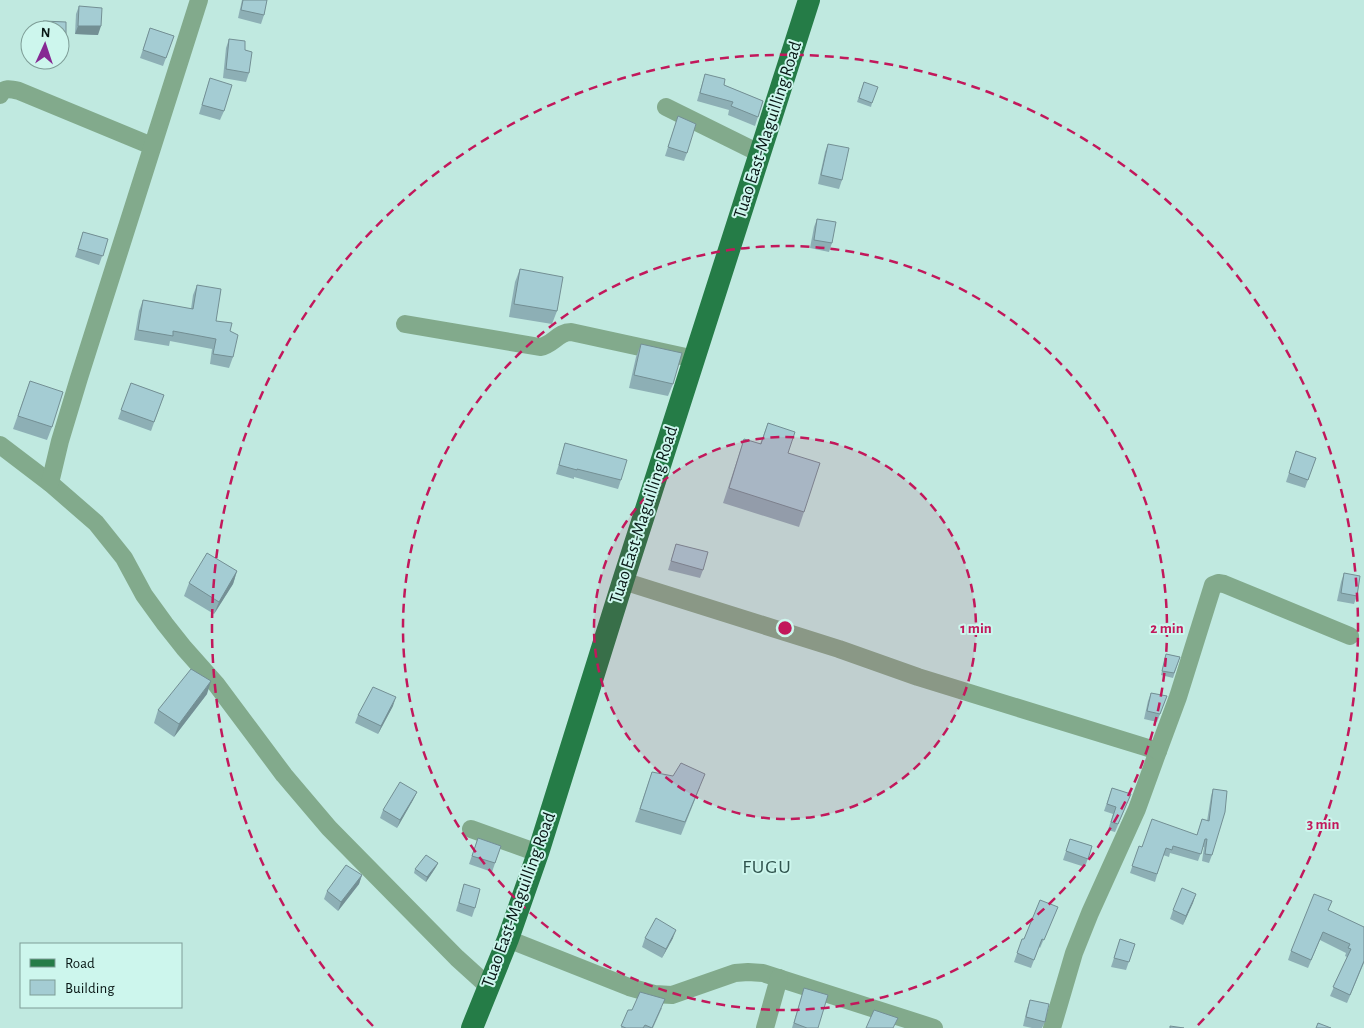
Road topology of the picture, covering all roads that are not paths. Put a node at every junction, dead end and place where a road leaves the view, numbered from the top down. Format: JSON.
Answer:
{"nodes":[{"id":1,"x":199,"y":0,"type":"edge"},
{"id":2,"x":809,"y":0,"type":"edge"},
{"id":3,"x":0,"y":95,"type":"edge"},
{"id":4,"x":666,"y":107,"type":"dead end"},
{"id":5,"x":152,"y":146,"type":"junction"},
{"id":6,"x":761,"y":154,"type":"junction"},
{"id":7,"x":405,"y":324,"type":"dead end"},
{"id":8,"x":694,"y":359,"type":"junction"},
{"id":9,"x":0,"y":445,"type":"edge"},
{"id":10,"x":50,"y":483,"type":"junction"},
{"id":11,"x":623,"y":581,"type":"junction"},
{"id":12,"x":1350,"y":636,"type":"dead end"},
{"id":13,"x":1158,"y":751,"type":"junction"},
{"id":14,"x":471,"y":828,"type":"dead end"},
{"id":15,"x":538,"y":853,"type":"junction"},
{"id":16,"x":508,"y":939,"type":"junction"},
{"id":17,"x":778,"y":978,"type":"junction"},
{"id":18,"x":489,"y":987,"type":"junction"},
{"id":19,"x":472,"y":1028,"type":"edge"},
{"id":20,"x":764,"y":1028,"type":"edge"},
{"id":21,"x":934,"y":1028,"type":"edge"},
{"id":22,"x":1052,"y":1028,"type":"edge"}],
"edges":[{"from":1,"to":5,"type":"street"},
{"from":2,"to":6,"type":"main road","name":"Tuao East-Maguilling Road"},
{"from":3,"to":5,"type":"street"},
{"from":4,"to":6,"type":"street"},
{"from":5,"to":10,"type":"street"},
{"from":6,"to":8,"type":"main road","name":"Tuao East-Maguilling Road"},
{"from":7,"to":8,"type":"street"},
{"from":8,"to":11,"type":"main road","name":"Tuao East-Maguilling Road"},
{"from":9,"to":10,"type":"street"},
{"from":10,"to":18,"type":"street"},
{"from":11,"to":13,"type":"street"},
{"from":11,"to":15,"type":"main road","name":"Tuao East-Maguilling Road"},
{"from":12,"to":13,"type":"street"},
{"from":13,"to":22,"type":"street"},
{"from":14,"to":15,"type":"street"},
{"from":15,"to":16,"type":"main road","name":"Tuao East-Maguilling Road"},
{"from":16,"to":17,"type":"street"},
{"from":16,"to":18,"type":"main road","name":"Tuao East-Maguilling Road"},
{"from":17,"to":20,"type":"street"},
{"from":17,"to":21,"type":"street"},
{"from":18,"to":19,"type":"main road","name":"Tuao East-Maguilling Road"}]}
